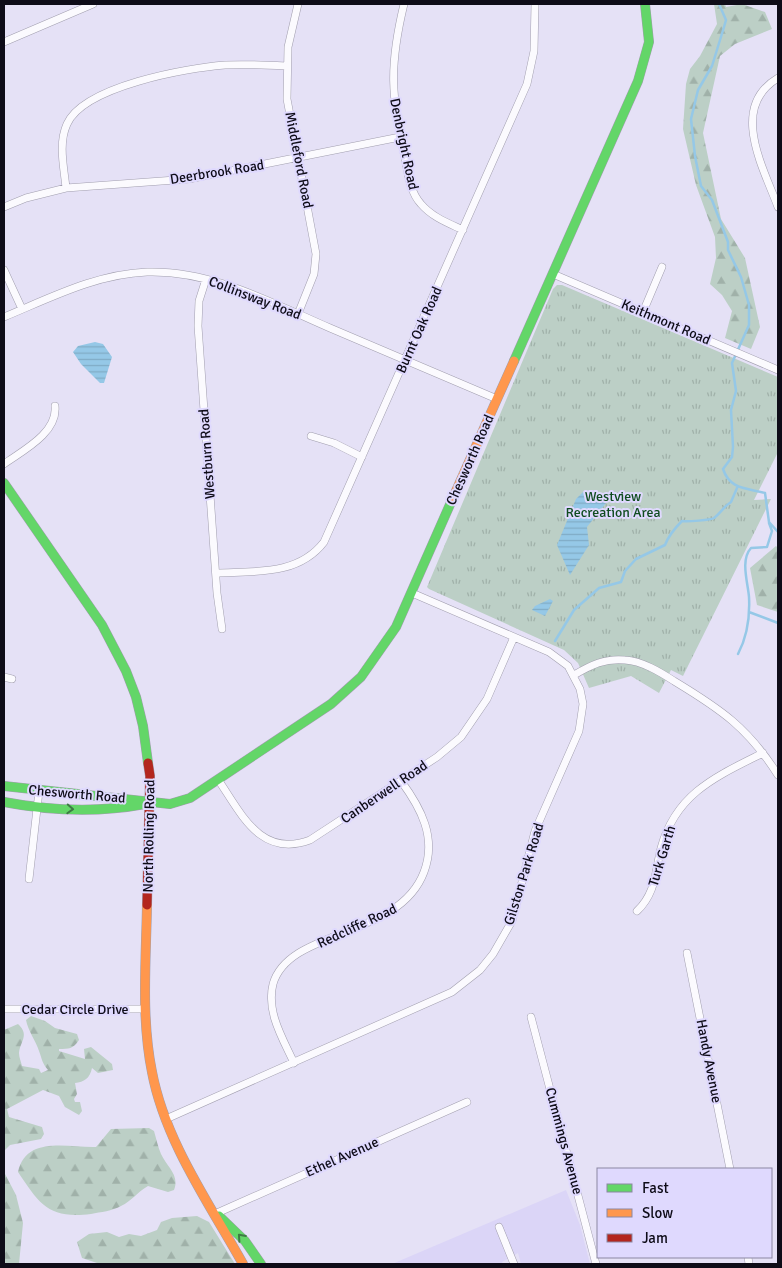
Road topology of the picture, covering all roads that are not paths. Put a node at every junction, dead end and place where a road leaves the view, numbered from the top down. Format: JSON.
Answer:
{"nodes":[{"id":1,"x":93,"y":4,"type":"edge"},
{"id":2,"x":298,"y":4,"type":"edge"},
{"id":3,"x":404,"y":4,"type":"edge"},
{"id":4,"x":535,"y":4,"type":"edge"},
{"id":5,"x":645,"y":4,"type":"edge"},
{"id":6,"x":4,"y":42,"type":"edge"},
{"id":7,"x":287,"y":66,"type":"junction"},
{"id":8,"x":778,"y":78,"type":"edge"},
{"id":9,"x":400,"y":137,"type":"junction"},
{"id":10,"x":298,"y":158,"type":"junction"},
{"id":11,"x":66,"y":188,"type":"junction"},
{"id":12,"x":4,"y":207,"type":"edge"},
{"id":13,"x":778,"y":207,"type":"edge"},
{"id":14,"x":463,"y":230,"type":"junction"},
{"id":15,"x":662,"y":268,"type":"dead end"},
{"id":16,"x":4,"y":270,"type":"edge"},
{"id":17,"x":553,"y":274,"type":"junction"},
{"id":18,"x":206,"y":279,"type":"junction"},
{"id":19,"x":22,"y":309,"type":"junction"},
{"id":20,"x":643,"y":312,"type":"junction"},
{"id":21,"x":298,"y":314,"type":"junction"},
{"id":22,"x":4,"y":317,"type":"edge"},
{"id":23,"x":405,"y":360,"type":"junction"},
{"id":24,"x":778,"y":370,"type":"edge"},
{"id":25,"x":497,"y":398,"type":"junction"},
{"id":26,"x":55,"y":406,"type":"dead end"},
{"id":27,"x":311,"y":436,"type":"dead end"},
{"id":28,"x":362,"y":457,"type":"junction"},
{"id":29,"x":4,"y":464,"type":"edge"},
{"id":30,"x":4,"y":484,"type":"edge"},
{"id":31,"x":216,"y":573,"type":"junction"},
{"id":32,"x":412,"y":592,"type":"junction"},
{"id":33,"x":222,"y":629,"type":"dead end"},
{"id":34,"x":514,"y":637,"type":"junction"},
{"id":35,"x":574,"y":674,"type":"junction"},
{"id":36,"x":763,"y":753,"type":"junction"},
{"id":37,"x":778,"y":776,"type":"edge"},
{"id":38,"x":219,"y":781,"type":"junction"},
{"id":39,"x":402,"y":781,"type":"junction"},
{"id":40,"x":4,"y":786,"type":"edge"},
{"id":41,"x":39,"y":791,"type":"junction"},
{"id":42,"x":4,"y":802,"type":"edge"},
{"id":43,"x":150,"y":802,"type":"junction"},
{"id":44,"x":38,"y":807,"type":"junction"},
{"id":45,"x":29,"y":880,"type":"dead end"},
{"id":46,"x":637,"y":911,"type":"dead end"},
{"id":47,"x":687,"y":953,"type":"dead end"},
{"id":48,"x":4,"y":1009,"type":"edge"},
{"id":49,"x":145,"y":1009,"type":"junction"},
{"id":50,"x":531,"y":1018,"type":"dead end"},
{"id":51,"x":294,"y":1064,"type":"junction"},
{"id":52,"x":467,"y":1102,"type":"dead end"},
{"id":53,"x":166,"y":1119,"type":"junction"},
{"id":54,"x":730,"y":1168,"type":"edge"},
{"id":55,"x":217,"y":1213,"type":"junction"},
{"id":56,"x":499,"y":1227,"type":"dead end"},
{"id":57,"x":243,"y":1264,"type":"edge"},
{"id":58,"x":261,"y":1264,"type":"edge"},
{"id":59,"x":514,"y":1264,"type":"edge"},
{"id":60,"x":596,"y":1264,"type":"edge"}],
"edges":[{"from":1,"to":6,"type":"street"},
{"from":2,"to":7,"type":"street","name":"Middleford Road"},
{"from":3,"to":9,"type":"street","name":"Denbright Road"},
{"from":4,"to":14,"type":"street","name":"Burnt Oak Road"},
{"from":5,"to":17,"type":"street","name":"Chesworth Road"},
{"from":7,"to":10,"type":"street","name":"Middleford Road"},
{"from":7,"to":11,"type":"street"},
{"from":8,"to":13,"type":"street"},
{"from":9,"to":10,"type":"street","name":"Deerbrook Road"},
{"from":9,"to":14,"type":"street","name":"Denbright Road"},
{"from":10,"to":11,"type":"street","name":"Deerbrook Road"},
{"from":10,"to":21,"type":"street","name":"Middleford Road"},
{"from":11,"to":12,"type":"street","name":"Deerbrook Road"},
{"from":14,"to":23,"type":"street","name":"Burnt Oak Road"},
{"from":15,"to":20,"type":"street"},
{"from":16,"to":19,"type":"street"},
{"from":17,"to":20,"type":"street","name":"Keithmont Road"},
{"from":17,"to":25,"type":"street","name":"Chesworth Road"},
{"from":18,"to":19,"type":"street","name":"Collinsway Road"},
{"from":18,"to":21,"type":"street","name":"Collinsway Road"},
{"from":18,"to":31,"type":"street","name":"Westburn Road"},
{"from":19,"to":22,"type":"street","name":"Collinsway Road"},
{"from":20,"to":24,"type":"street","name":"Keithmont Road"},
{"from":21,"to":23,"type":"street","name":"Collinsway Road"},
{"from":23,"to":25,"type":"street","name":"Collinsway Road"},
{"from":23,"to":28,"type":"street","name":"Burnt Oak Road"},
{"from":25,"to":32,"type":"street","name":"Chesworth Road"},
{"from":26,"to":29,"type":"street"},
{"from":27,"to":28,"type":"street"},
{"from":28,"to":31,"type":"street","name":"Burnt Oak Road"},
{"from":30,"to":43,"type":"street","name":"North Rolling Road"},
{"from":31,"to":33,"type":"street","name":"Westburn Road"},
{"from":32,"to":34,"type":"street"},
{"from":32,"to":38,"type":"street","name":"Chesworth Road"},
{"from":34,"to":35,"type":"street"},
{"from":34,"to":39,"type":"street","name":"Canberwell Road"},
{"from":35,"to":36,"type":"street"},
{"from":35,"to":51,"type":"street","name":"Gilston Park Road"},
{"from":36,"to":37,"type":"street"},
{"from":36,"to":46,"type":"street","name":"Turk Garth"},
{"from":38,"to":39,"type":"street","name":"Canberwell Road"},
{"from":38,"to":43,"type":"street","name":"Chesworth Road"},
{"from":39,"to":51,"type":"street","name":"Redcliffe Road"},
{"from":40,"to":41,"type":"street","name":"Chesworth Road"},
{"from":41,"to":43,"type":"street","name":"Chesworth Road"},
{"from":41,"to":44,"type":"street"},
{"from":42,"to":44,"type":"street","name":"Chesworth Road"},
{"from":44,"to":43,"type":"street","name":"Chesworth Road","one_way":true},
{"from":43,"to":49,"type":"street","name":"North Rolling Road"},
{"from":44,"to":45,"type":"street"},
{"from":47,"to":54,"type":"street","name":"Handy Avenue"},
{"from":48,"to":49,"type":"street","name":"Cedar Circle Drive"},
{"from":49,"to":53,"type":"street","name":"North Rolling Road"},
{"from":50,"to":60,"type":"street","name":"Cummings Avenue"},
{"from":51,"to":53,"type":"street","name":"Gilston Park Road"},
{"from":52,"to":55,"type":"street","name":"Ethel Avenue"},
{"from":53,"to":55,"type":"street","name":"North Rolling Road"},
{"from":55,"to":57,"type":"street","name":"North Rolling Road"},
{"from":58,"to":55,"type":"street","name":"North Rolling Road","one_way":true},
{"from":56,"to":59,"type":"street"}]}
